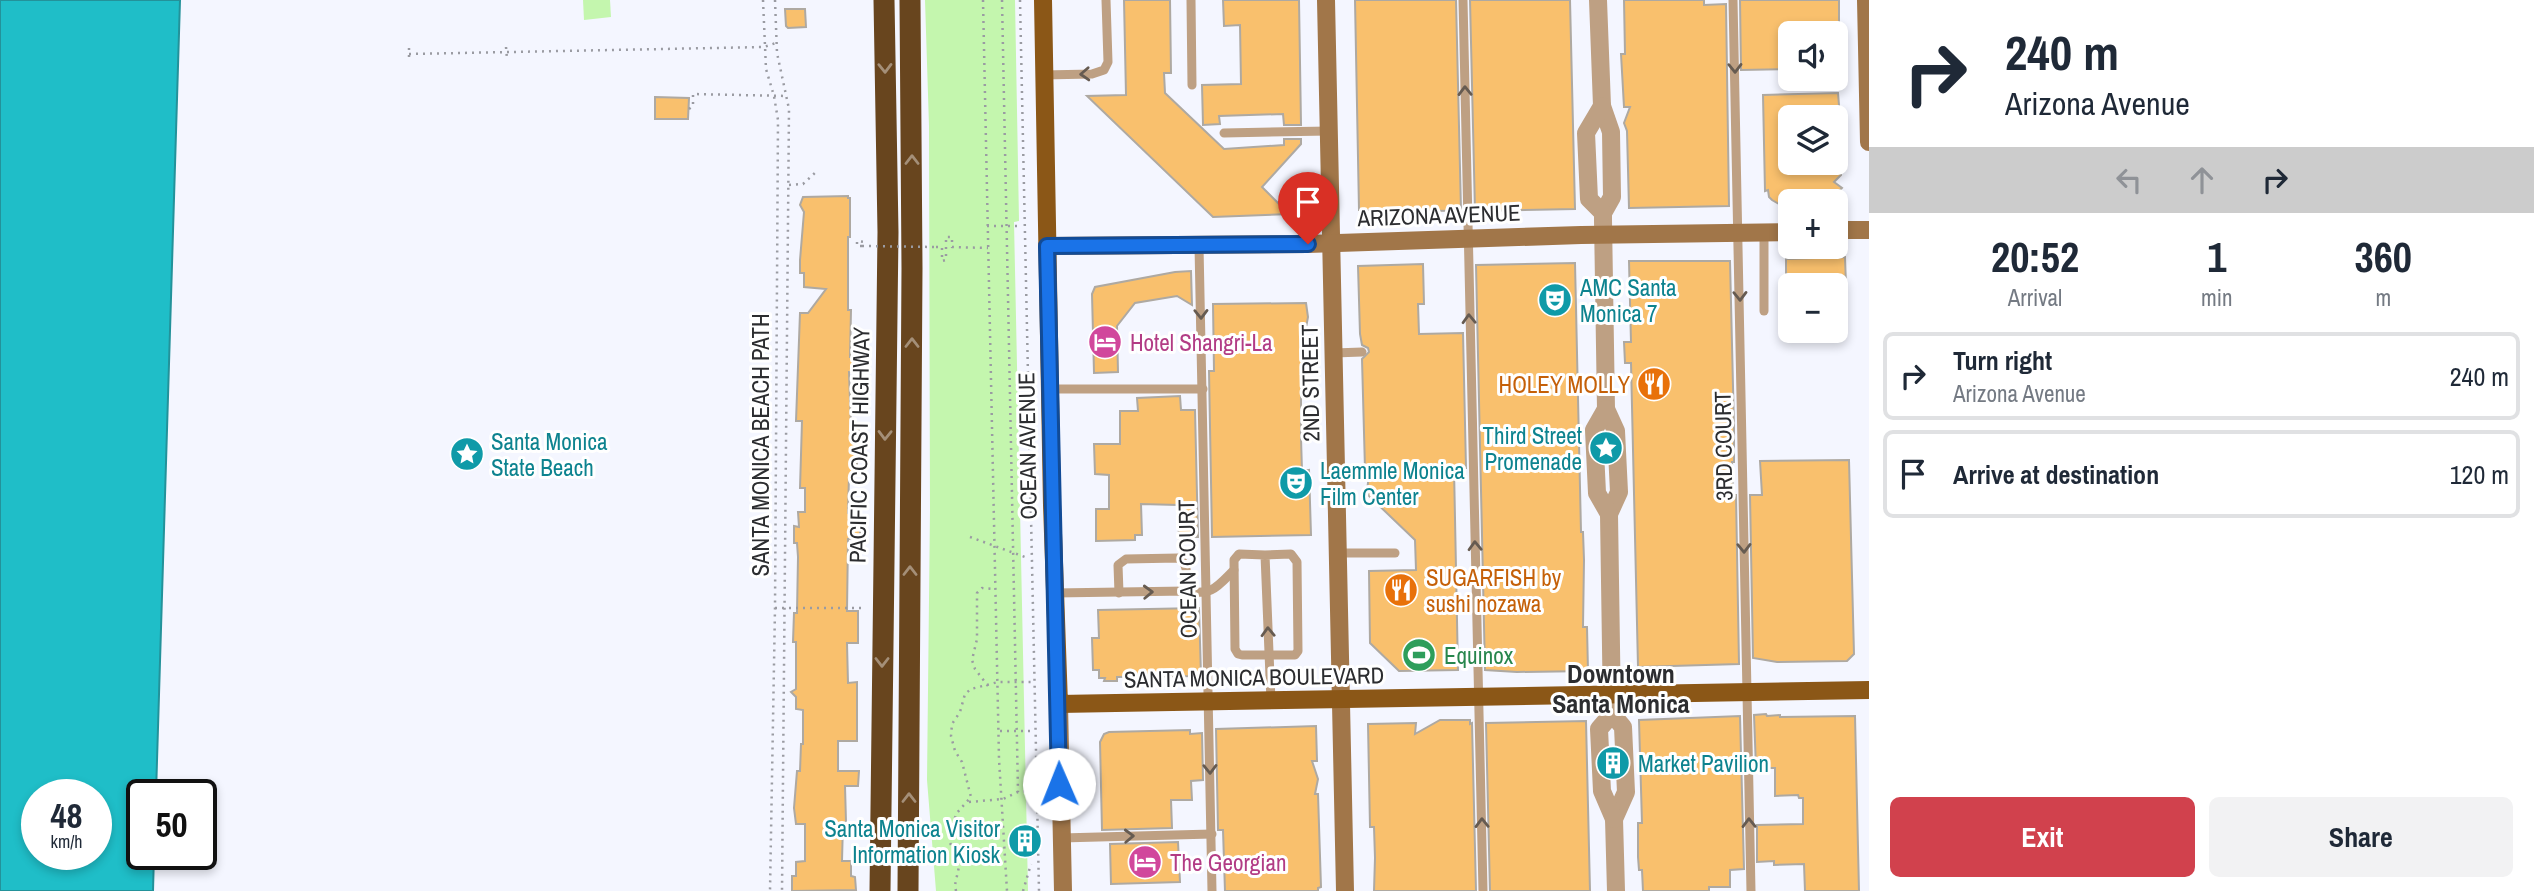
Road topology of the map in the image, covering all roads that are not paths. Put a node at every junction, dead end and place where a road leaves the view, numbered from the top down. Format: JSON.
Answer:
{"nodes":[{"id":1,"x":884,"y":0,"type":"edge"},
{"id":2,"x":910,"y":0,"type":"edge"},
{"id":3,"x":1043,"y":0,"type":"edge"},
{"id":4,"x":1106,"y":0,"type":"edge"},
{"id":5,"x":1191,"y":0,"type":"edge"},
{"id":6,"x":1326,"y":0,"type":"edge"},
{"id":7,"x":1462,"y":0,"type":"edge"},
{"id":8,"x":1598,"y":0,"type":"edge"},
{"id":9,"x":1733,"y":0,"type":"edge"},
{"id":10,"x":1866,"y":0,"type":"edge"},
{"id":11,"x":1043,"y":75,"type":"junction"},
{"id":12,"x":1192,"y":85,"type":"dead end"},
{"id":13,"x":1602,"y":106,"type":"junction"},
{"id":14,"x":1329,"y":131,"type":"junction"},
{"id":15,"x":1224,"y":133,"type":"dead end"},
{"id":16,"x":1869,"y":142,"type":"edge"},
{"id":17,"x":1603,"y":213,"type":"junction"},
{"id":18,"x":1869,"y":229,"type":"edge"},
{"id":19,"x":1848,"y":230,"type":"edge"},
{"id":20,"x":1764,"y":232,"type":"junction"},
{"id":21,"x":1778,"y":232,"type":"edge"},
{"id":22,"x":1739,"y":233,"type":"junction"},
{"id":23,"x":1603,"y":235,"type":"junction"},
{"id":24,"x":1468,"y":239,"type":"junction"},
{"id":25,"x":1331,"y":243,"type":"junction"},
{"id":26,"x":1047,"y":246,"type":"junction"},
{"id":27,"x":1199,"y":246,"type":"junction"},
{"id":28,"x":1764,"y":311,"type":"dead end"},
{"id":29,"x":1362,"y":352,"type":"dead end"},
{"id":30,"x":1334,"y":353,"type":"junction"},
{"id":31,"x":1050,"y":389,"type":"junction"},
{"id":32,"x":1203,"y":389,"type":"junction"},
{"id":33,"x":1338,"y":553,"type":"junction"},
{"id":34,"x":1395,"y":553,"type":"dead end"},
{"id":35,"x":1265,"y":555,"type":"junction"},
{"id":36,"x":1234,"y":570,"type":"junction"},
{"id":37,"x":1186,"y":591,"type":"junction"},
{"id":38,"x":1055,"y":593,"type":"junction"},
{"id":39,"x":1119,"y":593,"type":"junction"},
{"id":40,"x":1207,"y":593,"type":"junction"},
{"id":41,"x":1268,"y":655,"type":"junction"},
{"id":42,"x":1869,"y":690,"type":"edge"},
{"id":43,"x":1746,"y":692,"type":"junction"},
{"id":44,"x":1612,"y":695,"type":"junction"},
{"id":45,"x":1479,"y":697,"type":"junction"},
{"id":46,"x":1341,"y":700,"type":"junction"},
{"id":47,"x":1209,"y":701,"type":"junction"},
{"id":48,"x":1271,"y":701,"type":"junction"},
{"id":49,"x":1059,"y":704,"type":"junction"},
{"id":50,"x":1212,"y":834,"type":"junction"},
{"id":51,"x":1061,"y":838,"type":"junction"},
{"id":52,"x":880,"y":891,"type":"edge"},
{"id":53,"x":908,"y":891,"type":"edge"},
{"id":54,"x":1063,"y":891,"type":"edge"},
{"id":55,"x":1212,"y":891,"type":"edge"},
{"id":56,"x":1346,"y":891,"type":"edge"},
{"id":57,"x":1483,"y":891,"type":"edge"},
{"id":58,"x":1616,"y":891,"type":"edge"},
{"id":59,"x":1751,"y":891,"type":"edge"}],
"edges":[{"from":1,"to":52,"type":"highway","name":"PACIFIC COAST HIGHWAY","one_way":true},
{"from":53,"to":2,"type":"highway","one_way":true},
{"from":3,"to":11,"type":"main road","name":"OCEAN AVENUE"},
{"from":4,"to":11,"type":"lane","one_way":true},
{"from":5,"to":12,"type":"lane"},
{"from":6,"to":14,"type":"street","name":"2ND STREET"},
{"from":24,"to":7,"type":"lane","one_way":true},
{"from":8,"to":13,"type":"street"},
{"from":9,"to":22,"type":"lane","name":"3RD COURT","one_way":true},
{"from":10,"to":16,"type":"street"},
{"from":11,"to":26,"type":"main road","name":"OCEAN AVENUE"},
{"from":13,"to":17,"type":"street"},
{"from":13,"to":17,"type":"street"},
{"from":14,"to":15,"type":"lane"},
{"from":14,"to":25,"type":"street","name":"2ND STREET"},
{"from":17,"to":23,"type":"street"},
{"from":18,"to":19,"type":"street"},
{"from":20,"to":21,"type":"street","name":"ARIZONA AVENUE"},
{"from":20,"to":22,"type":"street","name":"ARIZONA AVENUE"},
{"from":20,"to":28,"type":"lane"},
{"from":22,"to":23,"type":"street","name":"ARIZONA AVENUE"},
{"from":22,"to":43,"type":"lane","name":"3RD COURT","one_way":true},
{"from":23,"to":24,"type":"street","name":"ARIZONA AVENUE"},
{"from":23,"to":44,"type":"street"},
{"from":24,"to":25,"type":"street","name":"ARIZONA AVENUE"},
{"from":45,"to":24,"type":"lane","one_way":true},
{"from":25,"to":27,"type":"street","name":"ARIZONA AVENUE"},
{"from":25,"to":30,"type":"street","name":"2ND STREET"},
{"from":26,"to":27,"type":"street","name":"ARIZONA AVENUE"},
{"from":26,"to":31,"type":"main road","name":"OCEAN AVENUE"},
{"from":27,"to":32,"type":"lane","name":"OCEAN COURT","one_way":true},
{"from":29,"to":30,"type":"lane"},
{"from":30,"to":33,"type":"street","name":"2ND STREET"},
{"from":31,"to":32,"type":"lane"},
{"from":31,"to":38,"type":"main road","name":"OCEAN AVENUE"},
{"from":32,"to":40,"type":"lane","name":"OCEAN COURT"},
{"from":33,"to":34,"type":"lane"},
{"from":33,"to":46,"type":"street","name":"2ND STREET"},
{"from":35,"to":36,"type":"lane"},
{"from":41,"to":35,"type":"lane","one_way":true},
{"from":35,"to":41,"type":"lane"},
{"from":36,"to":40,"type":"lane"},
{"from":36,"to":41,"type":"lane"},
{"from":39,"to":37,"type":"lane","one_way":true},
{"from":37,"to":39,"type":"lane"},
{"from":37,"to":40,"type":"lane"},
{"from":38,"to":39,"type":"lane"},
{"from":38,"to":49,"type":"main road","name":"OCEAN AVENUE"},
{"from":40,"to":47,"type":"lane","name":"OCEAN COURT"},
{"from":41,"to":48,"type":"lane"},
{"from":42,"to":43,"type":"main road","name":"SANTA MONICA BOULEVARD"},
{"from":43,"to":44,"type":"main road","name":"SANTA MONICA BOULEVARD"},
{"from":59,"to":43,"type":"lane","name":"3RD COURT","one_way":true},
{"from":44,"to":45,"type":"main road","name":"SANTA MONICA BOULEVARD"},
{"from":44,"to":58,"type":"street"},
{"from":45,"to":46,"type":"main road","name":"SANTA MONICA BOULEVARD"},
{"from":57,"to":45,"type":"lane","one_way":true},
{"from":46,"to":48,"type":"main road","name":"SANTA MONICA BOULEVARD"},
{"from":46,"to":56,"type":"street","name":"2ND STREET"},
{"from":47,"to":48,"type":"main road","name":"SANTA MONICA BOULEVARD"},
{"from":47,"to":49,"type":"main road","name":"SANTA MONICA BOULEVARD"},
{"from":47,"to":50,"type":"lane","name":"OCEAN COURT","one_way":true},
{"from":49,"to":51,"type":"street","name":"OCEAN AVENUE"},
{"from":51,"to":50,"type":"lane","one_way":true},
{"from":50,"to":55,"type":"lane","name":"OCEAN COURT"},
{"from":51,"to":54,"type":"street","name":"OCEAN AVENUE"}]}
